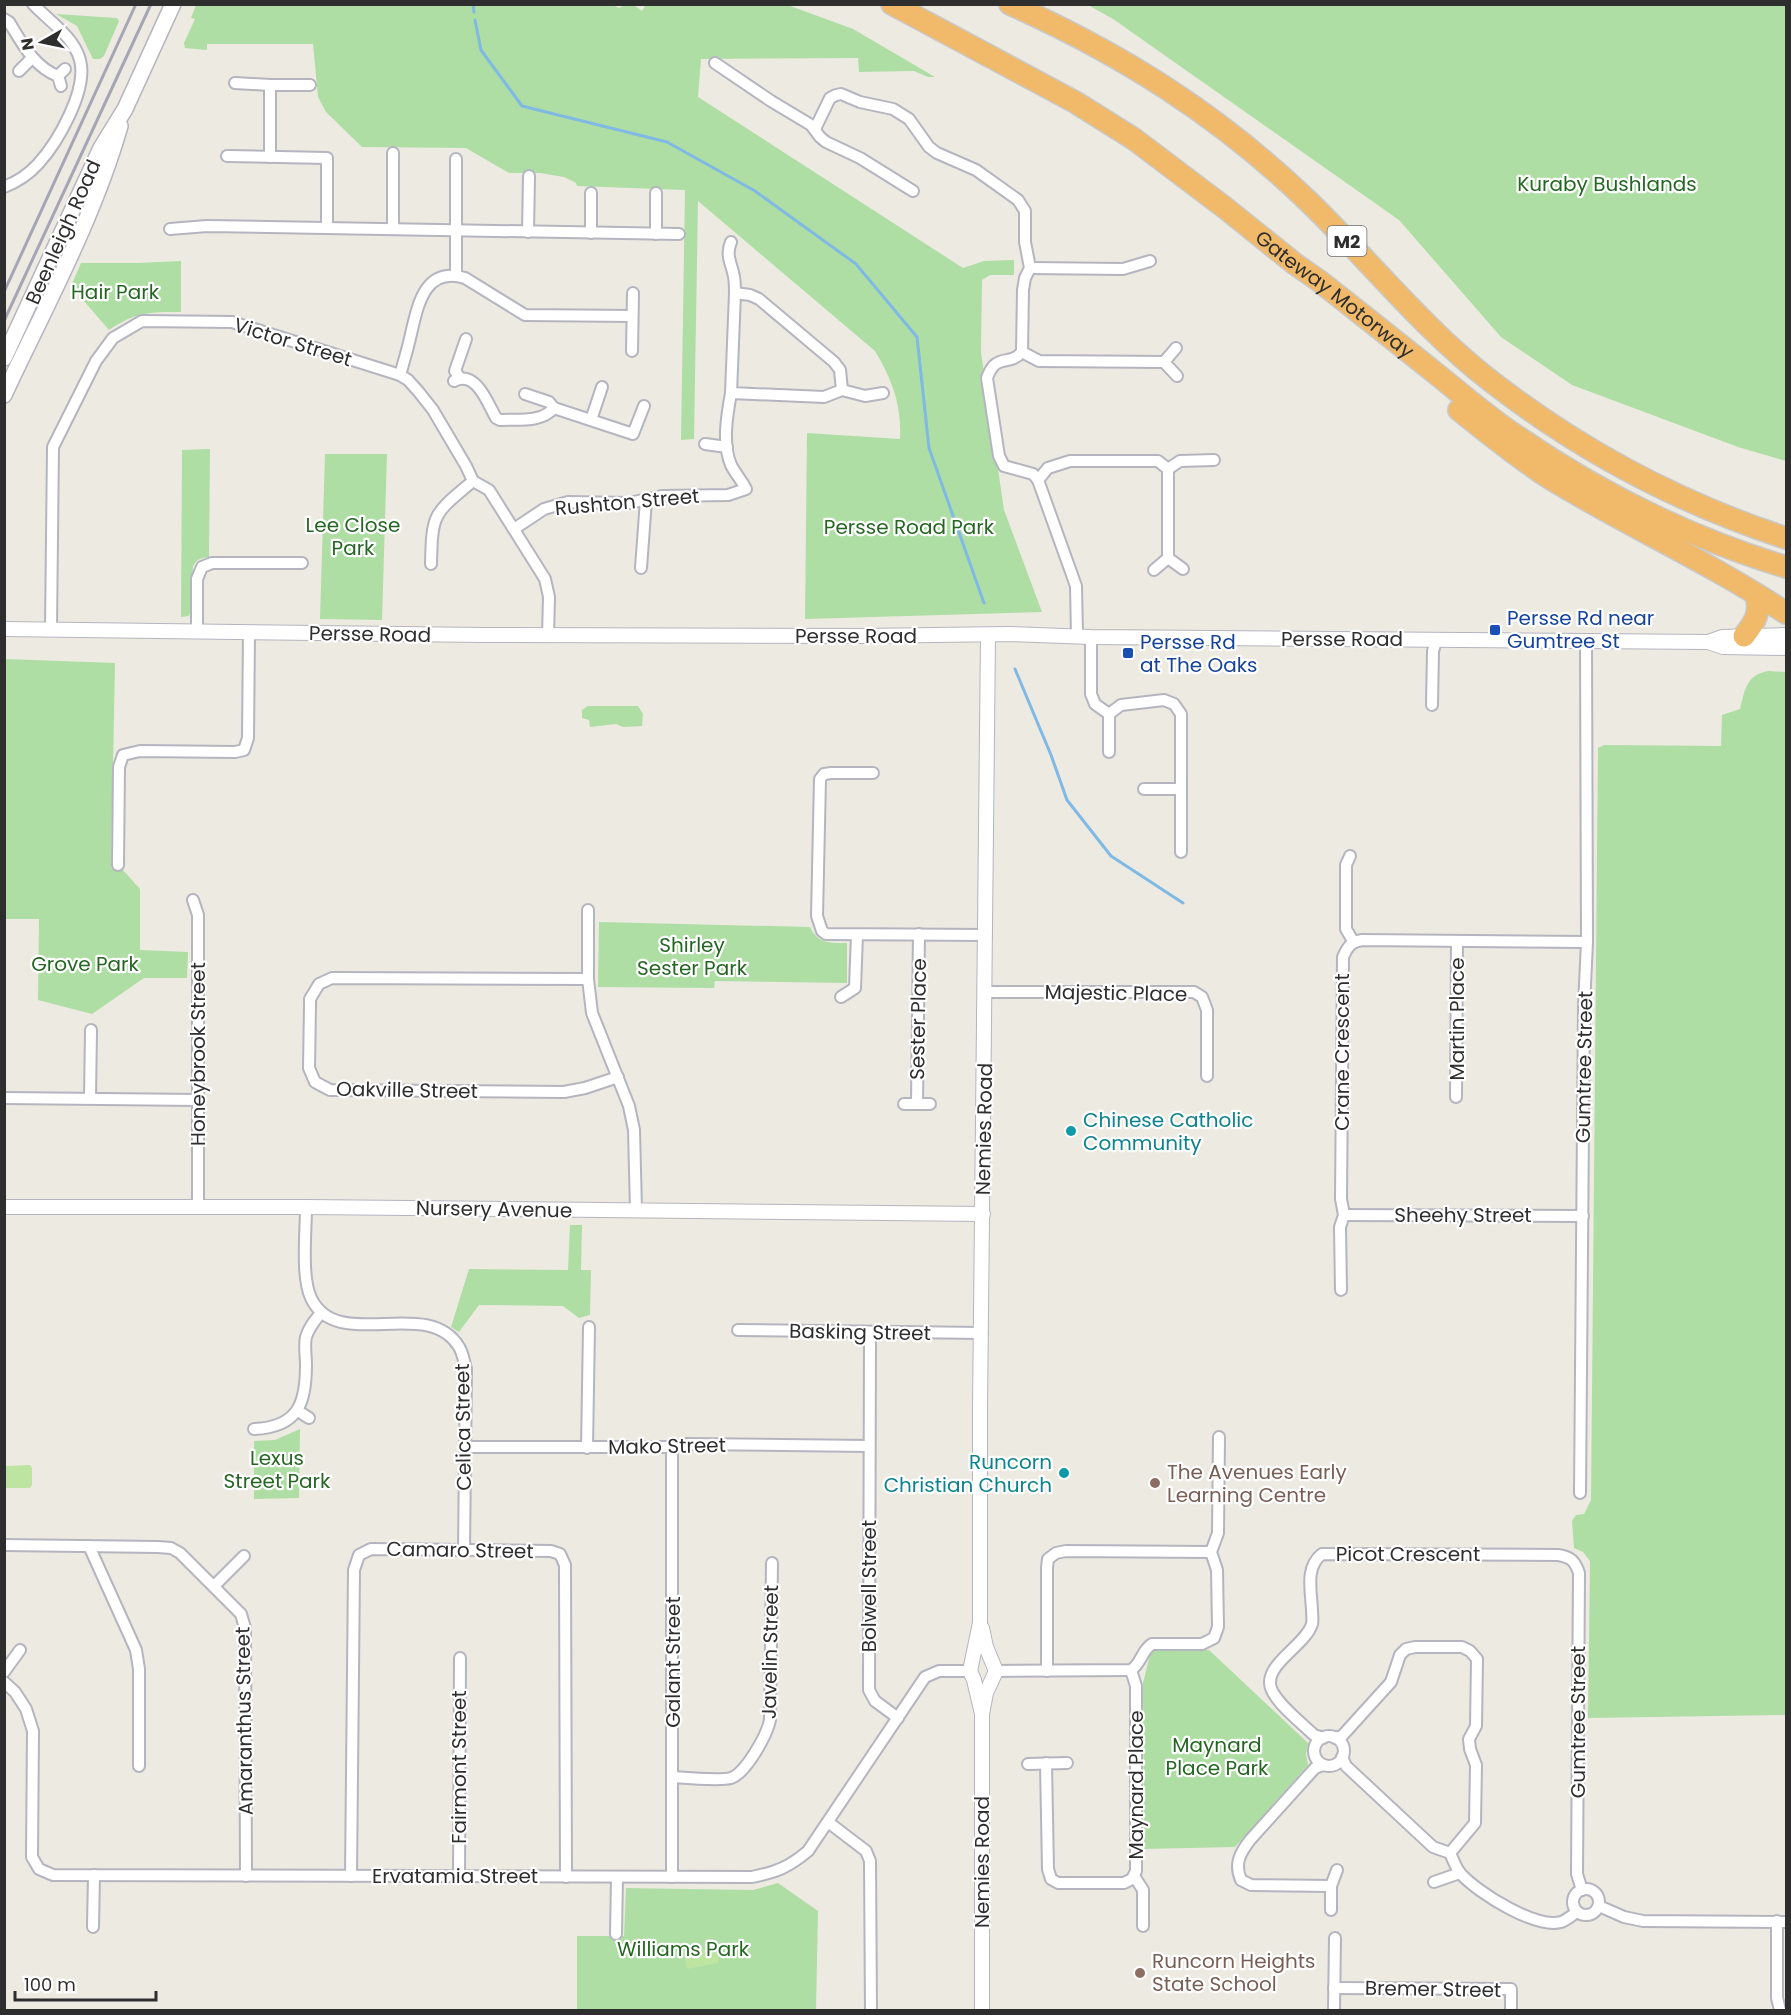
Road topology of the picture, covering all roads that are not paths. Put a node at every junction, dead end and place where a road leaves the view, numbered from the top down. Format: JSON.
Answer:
{"nodes":[{"id":1,"x":33,"y":4,"type":"edge"},
{"id":2,"x":173,"y":4,"type":"edge"},
{"id":3,"x":892,"y":4,"type":"edge"},
{"id":4,"x":1010,"y":4,"type":"edge"},
{"id":5,"x":4,"y":19,"type":"edge"},
{"id":6,"x":32,"y":58,"type":"junction"},
{"id":7,"x":715,"y":63,"type":"dead end"},
{"id":8,"x":19,"y":71,"type":"dead end"},
{"id":9,"x":62,"y":77,"type":"dead end"},
{"id":10,"x":235,"y":83,"type":"dead end"},
{"id":11,"x":270,"y":85,"type":"junction"},
{"id":12,"x":310,"y":85,"type":"dead end"},
{"id":13,"x":814,"y":129,"type":"junction"},
{"id":14,"x":393,"y":153,"type":"dead end"},
{"id":15,"x":227,"y":156,"type":"dead end"},
{"id":16,"x":270,"y":157,"type":"junction"},
{"id":17,"x":456,"y":159,"type":"dead end"},
{"id":18,"x":529,"y":176,"type":"dead end"},
{"id":19,"x":4,"y":187,"type":"edge"},
{"id":20,"x":913,"y":191,"type":"dead end"},
{"id":21,"x":656,"y":193,"type":"dead end"},
{"id":22,"x":591,"y":194,"type":"dead end"},
{"id":23,"x":327,"y":228,"type":"junction"},
{"id":24,"x":170,"y":229,"type":"dead end"},
{"id":25,"x":393,"y":230,"type":"junction"},
{"id":26,"x":456,"y":231,"type":"junction"},
{"id":27,"x":528,"y":232,"type":"junction"},
{"id":28,"x":591,"y":233,"type":"junction"},
{"id":29,"x":656,"y":234,"type":"junction"},
{"id":30,"x":679,"y":234,"type":"dead end"},
{"id":31,"x":731,"y":242,"type":"dead end"},
{"id":32,"x":1150,"y":261,"type":"dead end"},
{"id":33,"x":1295,"y":264,"type":"junction"},
{"id":34,"x":1030,"y":268,"type":"junction"},
{"id":35,"x":456,"y":276,"type":"junction"},
{"id":36,"x":633,"y":293,"type":"dead end"},
{"id":37,"x":735,"y":293,"type":"junction"},
{"id":38,"x":632,"y":316,"type":"junction"},
{"id":39,"x":20,"y":328,"type":"edge"},
{"id":40,"x":466,"y":339,"type":"dead end"},
{"id":41,"x":1176,"y":348,"type":"dead end"},
{"id":42,"x":632,"y":351,"type":"dead end"},
{"id":43,"x":1022,"y":352,"type":"junction"},
{"id":44,"x":4,"y":358,"type":"edge"},
{"id":45,"x":1164,"y":362,"type":"junction"},
{"id":46,"x":400,"y":375,"type":"junction"},
{"id":47,"x":1177,"y":376,"type":"dead end"},
{"id":48,"x":602,"y":387,"type":"dead end"},
{"id":49,"x":842,"y":390,"type":"junction"},
{"id":50,"x":730,"y":393,"type":"junction"},
{"id":51,"x":883,"y":393,"type":"dead end"},
{"id":52,"x":525,"y":394,"type":"dead end"},
{"id":53,"x":4,"y":395,"type":"edge"},
{"id":54,"x":644,"y":406,"type":"dead end"},
{"id":55,"x":554,"y":408,"type":"junction"},
{"id":56,"x":591,"y":420,"type":"junction"},
{"id":57,"x":705,"y":444,"type":"dead end"},
{"id":58,"x":727,"y":447,"type":"junction"},
{"id":59,"x":1214,"y":460,"type":"dead end"},
{"id":60,"x":1168,"y":469,"type":"junction"},
{"id":61,"x":1038,"y":480,"type":"junction"},
{"id":62,"x":473,"y":481,"type":"junction"},
{"id":63,"x":646,"y":500,"type":"junction"},
{"id":64,"x":1726,"y":517,"type":"junction"},
{"id":65,"x":1786,"y":527,"type":"edge"},
{"id":66,"x":514,"y":529,"type":"junction"},
{"id":67,"x":1786,"y":538,"type":"edge"},
{"id":68,"x":1168,"y":558,"type":"junction"},
{"id":69,"x":302,"y":563,"type":"dead end"},
{"id":70,"x":431,"y":564,"type":"dead end"},
{"id":71,"x":1786,"y":567,"type":"edge"},
{"id":72,"x":641,"y":568,"type":"dead end"},
{"id":73,"x":1183,"y":569,"type":"dead end"},
{"id":74,"x":1154,"y":570,"type":"dead end"},
{"id":75,"x":1756,"y":595,"type":"junction"},
{"id":76,"x":1786,"y":613,"type":"edge"},
{"id":77,"x":4,"y":628,"type":"edge"},
{"id":78,"x":51,"y":628,"type":"junction"},
{"id":79,"x":197,"y":631,"type":"junction"},
{"id":80,"x":249,"y":633,"type":"junction"},
{"id":81,"x":548,"y":635,"type":"junction"},
{"id":82,"x":988,"y":635,"type":"junction"},
{"id":83,"x":1786,"y":635,"type":"edge"},
{"id":84,"x":1077,"y":636,"type":"junction"},
{"id":85,"x":1744,"y":636,"type":"junction"},
{"id":86,"x":1091,"y":637,"type":"junction"},
{"id":87,"x":1437,"y":639,"type":"junction"},
{"id":88,"x":1586,"y":641,"type":"junction"},
{"id":89,"x":1708,"y":642,"type":"junction"},
{"id":90,"x":1786,"y":648,"type":"edge"},
{"id":91,"x":1432,"y":705,"type":"dead end"},
{"id":92,"x":1109,"y":714,"type":"junction"},
{"id":93,"x":1109,"y":752,"type":"dead end"},
{"id":94,"x":873,"y":773,"type":"dead end"},
{"id":95,"x":1144,"y":789,"type":"dead end"},
{"id":96,"x":1181,"y":789,"type":"junction"},
{"id":97,"x":1181,"y":852,"type":"dead end"},
{"id":98,"x":1350,"y":856,"type":"dead end"},
{"id":99,"x":118,"y":865,"type":"dead end"},
{"id":100,"x":193,"y":900,"type":"dead end"},
{"id":101,"x":588,"y":910,"type":"dead end"},
{"id":102,"x":919,"y":934,"type":"junction"},
{"id":103,"x":857,"y":935,"type":"junction"},
{"id":104,"x":986,"y":935,"type":"junction"},
{"id":105,"x":1353,"y":941,"type":"junction"},
{"id":106,"x":1457,"y":941,"type":"junction"},
{"id":107,"x":1587,"y":942,"type":"junction"},
{"id":108,"x":588,"y":980,"type":"junction"},
{"id":109,"x":985,"y":992,"type":"junction"},
{"id":110,"x":841,"y":997,"type":"dead end"},
{"id":111,"x":91,"y":1030,"type":"dead end"},
{"id":112,"x":1207,"y":1076,"type":"dead end"},
{"id":113,"x":618,"y":1077,"type":"junction"},
{"id":114,"x":1456,"y":1097,"type":"dead end"},
{"id":115,"x":4,"y":1098,"type":"edge"},
{"id":116,"x":90,"y":1098,"type":"junction"},
{"id":117,"x":198,"y":1100,"type":"junction"},
{"id":118,"x":917,"y":1103,"type":"junction"},
{"id":119,"x":904,"y":1104,"type":"dead end"},
{"id":120,"x":930,"y":1104,"type":"dead end"},
{"id":121,"x":4,"y":1207,"type":"edge"},
{"id":122,"x":306,"y":1207,"type":"junction"},
{"id":123,"x":198,"y":1208,"type":"junction"},
{"id":124,"x":636,"y":1210,"type":"junction"},
{"id":125,"x":983,"y":1214,"type":"junction"},
{"id":126,"x":1344,"y":1215,"type":"junction"},
{"id":127,"x":1583,"y":1216,"type":"junction"},
{"id":128,"x":1341,"y":1290,"type":"dead end"},
{"id":129,"x":321,"y":1313,"type":"junction"},
{"id":130,"x":589,"y":1327,"type":"dead end"},
{"id":131,"x":738,"y":1330,"type":"dead end"},
{"id":132,"x":870,"y":1333,"type":"junction"},
{"id":133,"x":982,"y":1334,"type":"junction"},
{"id":134,"x":298,"y":1411,"type":"junction"},
{"id":135,"x":309,"y":1418,"type":"dead end"},
{"id":136,"x":254,"y":1429,"type":"dead end"},
{"id":137,"x":1219,"y":1437,"type":"dead end"},
{"id":138,"x":869,"y":1446,"type":"junction"},
{"id":139,"x":466,"y":1447,"type":"junction"},
{"id":140,"x":672,"y":1447,"type":"junction"},
{"id":141,"x":587,"y":1448,"type":"junction"},
{"id":142,"x":1580,"y":1493,"type":"dead end"},
{"id":143,"x":4,"y":1545,"type":"edge"},
{"id":144,"x":89,"y":1546,"type":"junction"},
{"id":145,"x":464,"y":1550,"type":"junction"},
{"id":146,"x":1210,"y":1552,"type":"junction"},
{"id":147,"x":244,"y":1556,"type":"dead end"},
{"id":148,"x":1569,"y":1557,"type":"joint"},
{"id":149,"x":772,"y":1563,"type":"dead end"},
{"id":150,"x":214,"y":1586,"type":"junction"},
{"id":151,"x":980,"y":1623,"type":"junction"},
{"id":152,"x":20,"y":1650,"type":"dead end"},
{"id":153,"x":460,"y":1658,"type":"dead end"},
{"id":154,"x":1131,"y":1670,"type":"junction"},
{"id":155,"x":973,"y":1671,"type":"junction"},
{"id":156,"x":993,"y":1671,"type":"junction"},
{"id":157,"x":1047,"y":1671,"type":"junction"},
{"id":158,"x":4,"y":1672,"type":"edge"},
{"id":159,"x":4,"y":1682,"type":"edge"},
{"id":160,"x":982,"y":1714,"type":"junction"},
{"id":161,"x":898,"y":1718,"type":"junction"},
{"id":162,"x":1318,"y":1739,"type":"junction"},
{"id":163,"x":1340,"y":1740,"type":"junction"},
{"id":164,"x":1341,"y":1762,"type":"junction"},
{"id":165,"x":1046,"y":1763,"type":"junction"},
{"id":166,"x":1067,"y":1763,"type":"dead end"},
{"id":167,"x":1028,"y":1764,"type":"dead end"},
{"id":168,"x":1318,"y":1764,"type":"junction"},
{"id":169,"x":139,"y":1766,"type":"dead end"},
{"id":170,"x":673,"y":1778,"type":"junction"},
{"id":171,"x":828,"y":1822,"type":"junction"},
{"id":172,"x":1450,"y":1853,"type":"junction"},
{"id":173,"x":1336,"y":1870,"type":"dead end"},
{"id":174,"x":1460,"y":1873,"type":"junction"},
{"id":175,"x":94,"y":1875,"type":"junction"},
{"id":176,"x":246,"y":1876,"type":"junction"},
{"id":177,"x":351,"y":1876,"type":"junction"},
{"id":178,"x":459,"y":1876,"type":"junction"},
{"id":179,"x":1134,"y":1876,"type":"junction"},
{"id":180,"x":566,"y":1877,"type":"junction"},
{"id":181,"x":617,"y":1877,"type":"junction"},
{"id":182,"x":672,"y":1877,"type":"junction"},
{"id":183,"x":1434,"y":1882,"type":"dead end"},
{"id":184,"x":1331,"y":1887,"type":"junction"},
{"id":185,"x":1582,"y":1890,"type":"junction"},
{"id":186,"x":1599,"y":1906,"type":"junction"},
{"id":187,"x":1331,"y":1910,"type":"dead end"},
{"id":188,"x":1577,"y":1912,"type":"junction"},
{"id":189,"x":1782,"y":1922,"type":"edge"},
{"id":190,"x":1143,"y":1926,"type":"dead end"},
{"id":191,"x":93,"y":1927,"type":"dead end"},
{"id":192,"x":616,"y":1934,"type":"dead end"},
{"id":193,"x":1335,"y":1938,"type":"dead end"},
{"id":194,"x":1334,"y":1988,"type":"junction"},
{"id":195,"x":871,"y":2010,"type":"edge"},
{"id":196,"x":982,"y":2010,"type":"edge"},
{"id":197,"x":1334,"y":2010,"type":"edge"},
{"id":198,"x":1511,"y":2010,"type":"edge"},
{"id":199,"x":1780,"y":2010,"type":"edge"}],
"edges":[{"from":1,"to":19,"type":"street"},
{"from":2,"to":39,"type":"main road","name":"Beenleigh Road"},
{"from":3,"to":33,"type":"highway","name":"Gateway Motorway","number":"M2"},
{"from":4,"to":64,"type":"highway","name":"Gateway Motorway","number":"M2"},
{"from":5,"to":6,"type":"street"},
{"from":6,"to":8,"type":"street"},
{"from":6,"to":9,"type":"street"},
{"from":7,"to":13,"type":"street"},
{"from":10,"to":11,"type":"street"},
{"from":11,"to":12,"type":"street"},
{"from":11,"to":16,"type":"street"},
{"from":13,"to":20,"type":"street"},
{"from":13,"to":34,"type":"street"},
{"from":14,"to":25,"type":"street"},
{"from":15,"to":16,"type":"street"},
{"from":16,"to":23,"type":"street"},
{"from":17,"to":26,"type":"street"},
{"from":18,"to":27,"type":"street"},
{"from":21,"to":29,"type":"street"},
{"from":22,"to":28,"type":"street"},
{"from":23,"to":24,"type":"street"},
{"from":23,"to":25,"type":"street"},
{"from":25,"to":26,"type":"street"},
{"from":26,"to":27,"type":"street"},
{"from":26,"to":35,"type":"street"},
{"from":27,"to":28,"type":"street"},
{"from":28,"to":29,"type":"street"},
{"from":29,"to":30,"type":"street"},
{"from":31,"to":37,"type":"street"},
{"from":32,"to":34,"type":"street"},
{"from":33,"to":71,"type":"highway","name":"Gateway Motorway","number":"M2"},
{"from":33,"to":75,"type":"highway"},
{"from":34,"to":43,"type":"street"},
{"from":35,"to":38,"type":"street"},
{"from":35,"to":46,"type":"street"},
{"from":36,"to":38,"type":"street"},
{"from":37,"to":49,"type":"street"},
{"from":37,"to":50,"type":"street"},
{"from":38,"to":42,"type":"street"},
{"from":39,"to":44,"type":"main road","name":"Beenleigh Road"},
{"from":39,"to":53,"type":"main road","name":"Beenleigh Road"},
{"from":40,"to":55,"type":"street"},
{"from":41,"to":45,"type":"street"},
{"from":43,"to":45,"type":"street"},
{"from":43,"to":61,"type":"street"},
{"from":45,"to":47,"type":"street"},
{"from":46,"to":62,"type":"street","name":"Victor Street"},
{"from":46,"to":78,"type":"street","name":"Victor Street"},
{"from":48,"to":56,"type":"street"},
{"from":49,"to":50,"type":"street"},
{"from":49,"to":51,"type":"street"},
{"from":50,"to":58,"type":"street"},
{"from":52,"to":55,"type":"street"},
{"from":54,"to":56,"type":"street"},
{"from":55,"to":56,"type":"street"},
{"from":57,"to":58,"type":"street"},
{"from":58,"to":63,"type":"street","name":"Rushton Street"},
{"from":59,"to":60,"type":"street"},
{"from":60,"to":61,"type":"street"},
{"from":60,"to":68,"type":"street"},
{"from":61,"to":84,"type":"street"},
{"from":62,"to":66,"type":"street","name":"Victor Street"},
{"from":62,"to":70,"type":"street"},
{"from":63,"to":66,"type":"street","name":"Rushton Street"},
{"from":63,"to":72,"type":"street"},
{"from":64,"to":65,"type":"highway"},
{"from":64,"to":67,"type":"highway","name":"Gateway Motorway","number":"M2"},
{"from":66,"to":81,"type":"street","name":"Victor Street"},
{"from":68,"to":73,"type":"street"},
{"from":68,"to":74,"type":"street"},
{"from":69,"to":79,"type":"street"},
{"from":75,"to":76,"type":"highway"},
{"from":75,"to":85,"type":"highway"},
{"from":77,"to":78,"type":"street","name":"Persse Road"},
{"from":78,"to":79,"type":"street","name":"Persse Road"},
{"from":79,"to":80,"type":"street","name":"Persse Road"},
{"from":80,"to":81,"type":"street","name":"Persse Road"},
{"from":80,"to":99,"type":"street"},
{"from":81,"to":82,"type":"street","name":"Persse Road"},
{"from":82,"to":84,"type":"street","name":"Persse Road"},
{"from":82,"to":104,"type":"street","name":"Nemies Road"},
{"from":83,"to":85,"type":"street","name":"Persse Road"},
{"from":84,"to":86,"type":"street","name":"Persse Road"},
{"from":85,"to":89,"type":"street","name":"Persse Road"},
{"from":86,"to":87,"type":"street","name":"Persse Road"},
{"from":86,"to":92,"type":"street"},
{"from":87,"to":88,"type":"street","name":"Persse Road"},
{"from":87,"to":91,"type":"street"},
{"from":88,"to":89,"type":"street","name":"Persse Road"},
{"from":88,"to":107,"type":"street","name":"Gumtree Street"},
{"from":89,"to":90,"type":"street","name":"Persse Road"},
{"from":92,"to":93,"type":"street"},
{"from":92,"to":96,"type":"street"},
{"from":94,"to":103,"type":"street"},
{"from":95,"to":96,"type":"street"},
{"from":96,"to":97,"type":"street"},
{"from":98,"to":105,"type":"street"},
{"from":100,"to":117,"type":"street","name":"Honeybrook Street"},
{"from":101,"to":108,"type":"street"},
{"from":102,"to":103,"type":"street"},
{"from":102,"to":104,"type":"street"},
{"from":102,"to":118,"type":"street","name":"Sester Place"},
{"from":103,"to":110,"type":"street"},
{"from":104,"to":109,"type":"street","name":"Nemies Road"},
{"from":105,"to":106,"type":"street"},
{"from":105,"to":126,"type":"street","name":"Crane Crescent"},
{"from":106,"to":107,"type":"street"},
{"from":106,"to":114,"type":"street","name":"Martin Place"},
{"from":107,"to":127,"type":"street","name":"Gumtree Street"},
{"from":108,"to":113,"type":"street"},
{"from":108,"to":113,"type":"street","name":"Oakville Street"},
{"from":109,"to":112,"type":"street","name":"Majestic Place"},
{"from":109,"to":125,"type":"street","name":"Nemies Road"},
{"from":111,"to":116,"type":"street"},
{"from":113,"to":124,"type":"street"},
{"from":115,"to":116,"type":"street"},
{"from":116,"to":117,"type":"street"},
{"from":117,"to":123,"type":"street","name":"Honeybrook Street"},
{"from":118,"to":119,"type":"street","name":"Sester Place"},
{"from":118,"to":120,"type":"street","name":"Sester Place"},
{"from":121,"to":123,"type":"street","name":"Nursery Avenue"},
{"from":122,"to":123,"type":"street","name":"Nursery Avenue"},
{"from":122,"to":124,"type":"street","name":"Nursery Avenue"},
{"from":122,"to":129,"type":"street"},
{"from":124,"to":125,"type":"street","name":"Nursery Avenue"},
{"from":125,"to":133,"type":"street","name":"Nemies Road"},
{"from":126,"to":127,"type":"street","name":"Sheehy Street"},
{"from":126,"to":128,"type":"street","name":"Crane Crescent"},
{"from":127,"to":142,"type":"street","name":"Gumtree Street"},
{"from":129,"to":134,"type":"street"},
{"from":129,"to":139,"type":"street","name":"Celica Street"},
{"from":130,"to":141,"type":"street"},
{"from":131,"to":132,"type":"street","name":"Basking Street"},
{"from":132,"to":133,"type":"street","name":"Basking Street"},
{"from":132,"to":138,"type":"street","name":"Bolwell Street"},
{"from":133,"to":151,"type":"street","name":"Nemies Road"},
{"from":134,"to":135,"type":"street"},
{"from":134,"to":136,"type":"street"},
{"from":137,"to":146,"type":"street"},
{"from":138,"to":140,"type":"street","name":"Mako Street"},
{"from":138,"to":161,"type":"street","name":"Bolwell Street"},
{"from":139,"to":141,"type":"street","name":"Mako Street"},
{"from":139,"to":145,"type":"street","name":"Celica Street"},
{"from":140,"to":141,"type":"street","name":"Mako Street"},
{"from":140,"to":170,"type":"street","name":"Galant Street"},
{"from":143,"to":144,"type":"street","name":"Amaranthus Street"},
{"from":144,"to":150,"type":"street","name":"Amaranthus Street"},
{"from":144,"to":169,"type":"street"},
{"from":145,"to":177,"type":"street","name":"Camaro Street"},
{"from":145,"to":180,"type":"street","name":"Camaro Street"},
{"from":146,"to":154,"type":"street"},
{"from":146,"to":157,"type":"street"},
{"from":147,"to":150,"type":"street"},
{"from":148,"to":162,"type":"street","name":"Picot Crescent"},
{"from":148,"to":185,"type":"street","name":"Gumtree Street"},
{"from":149,"to":170,"type":"street","name":"Javelin Street"},
{"from":150,"to":176,"type":"street","name":"Amaranthus Street"},
{"from":151,"to":155,"type":"street","name":"Nemies Road"},
{"from":151,"to":156,"type":"street","name":"Nemies Road"},
{"from":152,"to":158,"type":"street"},
{"from":153,"to":178,"type":"street","name":"Fairmont Street"},
{"from":154,"to":157,"type":"street"},
{"from":154,"to":179,"type":"street","name":"Maynard Place"},
{"from":155,"to":156,"type":"street"},
{"from":155,"to":156,"type":"street"},
{"from":155,"to":160,"type":"street","name":"Nemies Road"},
{"from":155,"to":161,"type":"street","name":"Ervatamia Street"},
{"from":156,"to":157,"type":"street"},
{"from":156,"to":160,"type":"street","name":"Nemies Road"},
{"from":159,"to":175,"type":"street","name":"Ervatamia Street"},
{"from":160,"to":196,"type":"street","name":"Nemies Road"},
{"from":161,"to":171,"type":"street","name":"Ervatamia Street"},
{"from":162,"to":163,"type":"street"},
{"from":162,"to":168,"type":"street"},
{"from":163,"to":164,"type":"street"},
{"from":163,"to":172,"type":"street"},
{"from":164,"to":168,"type":"street"},
{"from":164,"to":172,"type":"street"},
{"from":165,"to":166,"type":"street"},
{"from":165,"to":167,"type":"street"},
{"from":165,"to":179,"type":"street","name":"Maynard Place"},
{"from":168,"to":184,"type":"street"},
{"from":170,"to":182,"type":"street","name":"Galant Street"},
{"from":171,"to":182,"type":"street","name":"Ervatamia Street"},
{"from":171,"to":195,"type":"street"},
{"from":172,"to":174,"type":"street"},
{"from":173,"to":184,"type":"street"},
{"from":174,"to":183,"type":"street"},
{"from":174,"to":188,"type":"street"},
{"from":175,"to":176,"type":"street","name":"Ervatamia Street"},
{"from":175,"to":191,"type":"street"},
{"from":176,"to":177,"type":"street","name":"Ervatamia Street"},
{"from":177,"to":178,"type":"street","name":"Ervatamia Street"},
{"from":178,"to":180,"type":"street","name":"Ervatamia Street"},
{"from":179,"to":190,"type":"street"},
{"from":180,"to":181,"type":"street","name":"Ervatamia Street"},
{"from":181,"to":182,"type":"street","name":"Ervatamia Street"},
{"from":181,"to":192,"type":"street"},
{"from":184,"to":187,"type":"street"},
{"from":185,"to":186,"type":"street"},
{"from":185,"to":188,"type":"street"},
{"from":186,"to":188,"type":"street"},
{"from":186,"to":189,"type":"street"},
{"from":189,"to":199,"type":"street"},
{"from":193,"to":194,"type":"street"},
{"from":194,"to":197,"type":"street"},
{"from":194,"to":198,"type":"street","name":"Bremer Street"}]}
